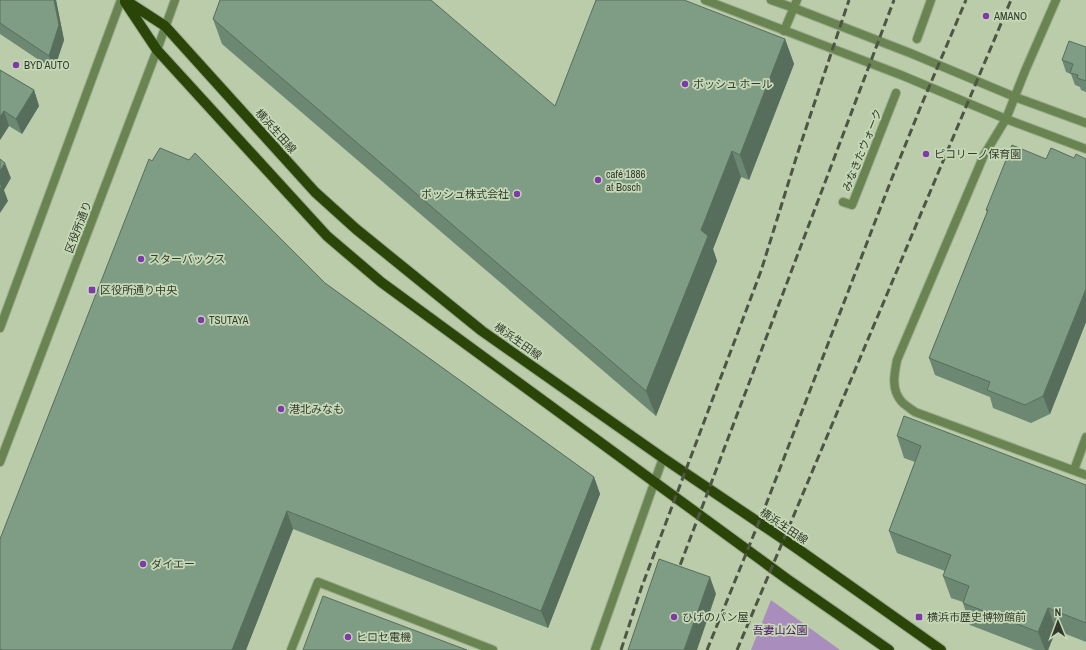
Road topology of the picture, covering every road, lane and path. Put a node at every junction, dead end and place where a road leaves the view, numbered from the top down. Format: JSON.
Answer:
{"nodes":[{"id":1,"x":123,"y":0,"type":"edge"},
{"id":2,"x":175,"y":0,"type":"edge"},
{"id":3,"x":706,"y":0,"type":"edge"},
{"id":4,"x":771,"y":0,"type":"edge"},
{"id":5,"x":931,"y":0,"type":"edge"},
{"id":6,"x":1056,"y":0,"type":"edge"},
{"id":7,"x":795,"y":4,"type":"edge"},
{"id":8,"x":165,"y":26,"type":"junction"},
{"id":9,"x":784,"y":31,"type":"junction"},
{"id":10,"x":916,"y":39,"type":"dead end"},
{"id":11,"x":157,"y":50,"type":"junction"},
{"id":12,"x":896,"y":93,"type":"dead end"},
{"id":13,"x":1015,"y":97,"type":"junction"},
{"id":14,"x":1006,"y":119,"type":"junction"},
{"id":15,"x":1086,"y":123,"type":"edge"},
{"id":16,"x":1086,"y":149,"type":"edge"},
{"id":17,"x":843,"y":202,"type":"dead end"},
{"id":18,"x":0,"y":328,"type":"edge"},
{"id":19,"x":1086,"y":438,"type":"edge"},
{"id":20,"x":663,"y":458,"type":"junction"},
{"id":21,"x":0,"y":462,"type":"edge"},
{"id":22,"x":1074,"y":470,"type":"junction"},
{"id":23,"x":1086,"y":475,"type":"edge"},
{"id":24,"x":654,"y":482,"type":"junction"},
{"id":25,"x":291,"y":650,"type":"edge"},
{"id":26,"x":493,"y":650,"type":"edge"},
{"id":27,"x":595,"y":650,"type":"edge"},
{"id":28,"x":889,"y":650,"type":"edge"},
{"id":29,"x":941,"y":650,"type":"edge"}],
"edges":[{"from":1,"to":8,"type":"main road","name":"横浜生田線"},
{"from":1,"to":11,"type":"main road"},
{"from":1,"to":18,"type":"street"},
{"from":2,"to":8,"type":"street","name":"区役所通り"},
{"from":3,"to":9,"type":"street"},
{"from":4,"to":7,"type":"street"},
{"from":5,"to":10,"type":"street"},
{"from":6,"to":13,"type":"street"},
{"from":7,"to":9,"type":"street"},
{"from":7,"to":13,"type":"street"},
{"from":8,"to":11,"type":"street","name":"区役所通り"},
{"from":8,"to":20,"type":"main road","name":"横浜生田線"},
{"from":9,"to":14,"type":"street"},
{"from":11,"to":21,"type":"street","name":"区役所通り"},
{"from":11,"to":24,"type":"main road"},
{"from":12,"to":17,"type":"street","name":"みなきたウォーク"},
{"from":13,"to":14,"type":"street"},
{"from":13,"to":15,"type":"street"},
{"from":14,"to":16,"type":"street"},
{"from":14,"to":22,"type":"street"},
{"from":19,"to":22,"type":"street"},
{"from":20,"to":24,"type":"street"},
{"from":20,"to":29,"type":"main road","name":"横浜生田線"},
{"from":22,"to":23,"type":"street"},
{"from":24,"to":27,"type":"street"},
{"from":24,"to":28,"type":"main road"},
{"from":25,"to":26,"type":"street"}]}
